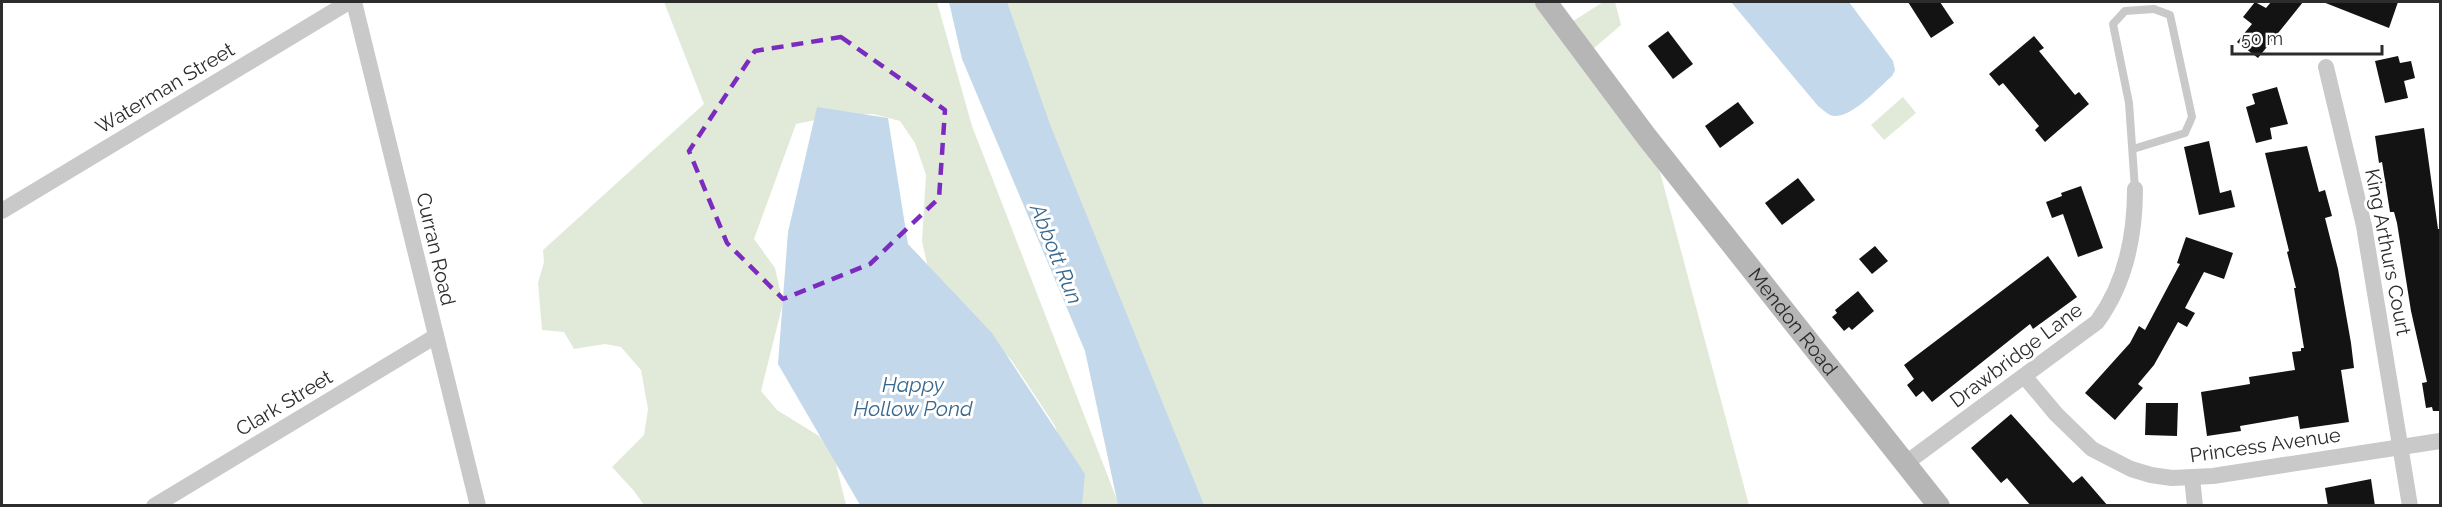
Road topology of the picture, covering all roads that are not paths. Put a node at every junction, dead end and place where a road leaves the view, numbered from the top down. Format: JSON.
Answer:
{"nodes":[{"id":1,"x":349,"y":2,"type":"edge"},
{"id":2,"x":354,"y":2,"type":"edge"},
{"id":3,"x":1546,"y":2,"type":"edge"},
{"id":4,"x":2326,"y":67,"type":"dead end"},
{"id":5,"x":2133,"y":149,"type":"junction"},
{"id":6,"x":2135,"y":189,"type":"joint"},
{"id":7,"x":2,"y":211,"type":"edge"},
{"id":8,"x":436,"y":336,"type":"junction"},
{"id":9,"x":2025,"y":377,"type":"junction"},
{"id":10,"x":2440,"y":441,"type":"edge"},
{"id":11,"x":2401,"y":447,"type":"junction"},
{"id":12,"x":1906,"y":463,"type":"junction"},
{"id":13,"x":2192,"y":478,"type":"junction"},
{"id":14,"x":154,"y":506,"type":"edge"},
{"id":15,"x":478,"y":506,"type":"edge"},
{"id":16,"x":1938,"y":506,"type":"edge"},
{"id":17,"x":2195,"y":506,"type":"edge"},
{"id":18,"x":2410,"y":506,"type":"edge"}],
"edges":[{"from":1,"to":7,"type":"street","name":"Waterman Street"},
{"from":2,"to":8,"type":"street","name":"Curran Road"},
{"from":3,"to":12,"type":"street","name":"Mendon Road"},
{"from":4,"to":11,"type":"street","name":"King Arthurs Court"},
{"from":5,"to":5,"type":"lane"},
{"from":5,"to":6,"type":"lane"},
{"from":6,"to":9,"type":"street","name":"Drawbridge Lane"},
{"from":8,"to":14,"type":"street","name":"Clark Street"},
{"from":8,"to":15,"type":"street","name":"Curran Road"},
{"from":9,"to":12,"type":"street","name":"Drawbridge Lane"},
{"from":9,"to":13,"type":"street","name":"Princess Avenue"},
{"from":10,"to":11,"type":"street","name":"Princess Avenue"},
{"from":11,"to":13,"type":"street","name":"Princess Avenue"},
{"from":11,"to":18,"type":"street","name":"King Arthurs Court"},
{"from":12,"to":16,"type":"street","name":"Mendon Road"},
{"from":13,"to":17,"type":"street"}]}
